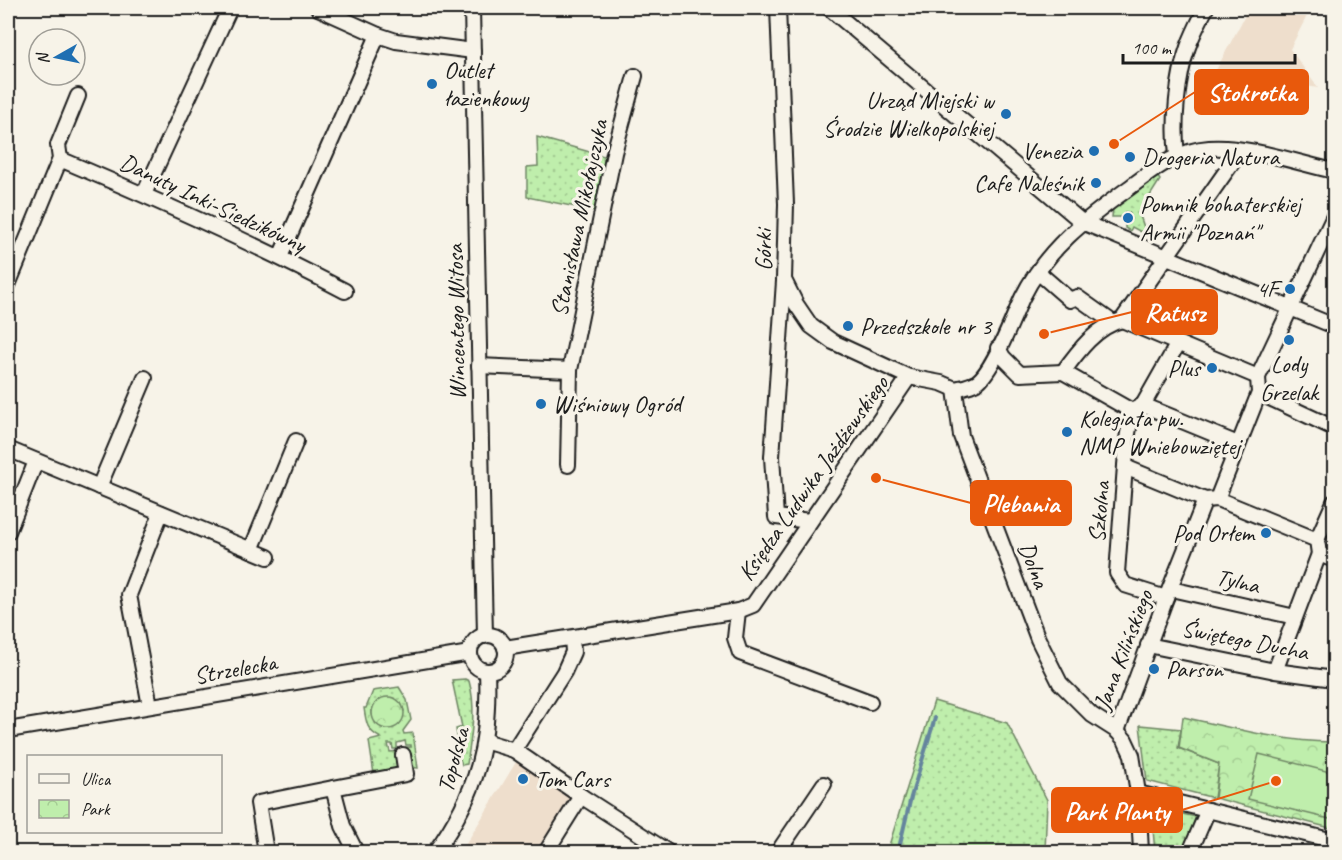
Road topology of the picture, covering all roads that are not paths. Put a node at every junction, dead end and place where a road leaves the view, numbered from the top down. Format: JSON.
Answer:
{"nodes":[{"id":1,"x":230,"y":8,"type":"edge"},
{"id":2,"x":318,"y":8,"type":"edge"},
{"id":3,"x":472,"y":8,"type":"edge"},
{"id":4,"x":778,"y":8,"type":"edge"},
{"id":5,"x":829,"y":8,"type":"edge"},
{"id":6,"x":1206,"y":8,"type":"edge"},
{"id":7,"x":378,"y":35,"type":"junction"},
{"id":8,"x":473,"y":51,"type":"junction"},
{"id":9,"x":636,"y":76,"type":"dead end"},
{"id":10,"x":78,"y":96,"type":"dead end"},
{"id":11,"x":1241,"y":150,"type":"junction"},
{"id":12,"x":1177,"y":155,"type":"junction"},
{"id":13,"x":60,"y":159,"type":"junction"},
{"id":14,"x":1335,"y":171,"type":"edge"},
{"id":15,"x":144,"y":194,"type":"junction"},
{"id":16,"x":1335,"y":216,"type":"edge"},
{"id":17,"x":1082,"y":222,"type":"junction"},
{"id":18,"x":1167,"y":256,"type":"junction"},
{"id":19,"x":280,"y":257,"type":"junction"},
{"id":20,"x":1039,"y":273,"type":"junction"},
{"id":21,"x":784,"y":280,"type":"junction"},
{"id":22,"x":8,"y":285,"type":"edge"},
{"id":23,"x":345,"y":291,"type":"dead end"},
{"id":24,"x":1292,"y":307,"type":"junction"},
{"id":25,"x":1117,"y":321,"type":"junction"},
{"id":26,"x":1335,"y":326,"type":"edge"},
{"id":27,"x":1177,"y":345,"type":"junction"},
{"id":28,"x":998,"y":348,"type":"junction"},
{"id":29,"x":479,"y":366,"type":"junction"},
{"id":30,"x":570,"y":370,"type":"junction"},
{"id":31,"x":1063,"y":372,"type":"junction"},
{"id":32,"x":909,"y":377,"type":"junction"},
{"id":33,"x":1258,"y":377,"type":"junction"},
{"id":34,"x":145,"y":378,"type":"dead end"},
{"id":35,"x":955,"y":389,"type":"junction"},
{"id":36,"x":1259,"y":393,"type":"junction"},
{"id":37,"x":1138,"y":408,"type":"junction"},
{"id":38,"x":1335,"y":428,"type":"edge"},
{"id":39,"x":296,"y":441,"type":"dead end"},
{"id":40,"x":1239,"y":444,"type":"junction"},
{"id":41,"x":8,"y":449,"type":"edge"},
{"id":42,"x":36,"y":461,"type":"junction"},
{"id":43,"x":568,"y":465,"type":"dead end"},
{"id":44,"x":1125,"y":467,"type":"junction"},
{"id":45,"x":99,"y":487,"type":"junction"},
{"id":46,"x":1211,"y":499,"type":"junction"},
{"id":47,"x":1335,"y":502,"type":"edge"},
{"id":48,"x":161,"y":513,"type":"junction"},
{"id":49,"x":810,"y":521,"type":"junction"},
{"id":50,"x":8,"y":532,"type":"edge"},
{"id":51,"x":1318,"y":547,"type":"junction"},
{"id":52,"x":250,"y":550,"type":"junction"},
{"id":53,"x":268,"y":557,"type":"dead end"},
{"id":54,"x":1335,"y":560,"type":"edge"},
{"id":55,"x":1168,"y":594,"type":"junction"},
{"id":56,"x":738,"y":611,"type":"junction"},
{"id":57,"x":1295,"y":617,"type":"junction"},
{"id":58,"x":485,"y":636,"type":"junction"},
{"id":59,"x":572,"y":638,"type":"junction"},
{"id":60,"x":1148,"y":645,"type":"junction"},
{"id":61,"x":505,"y":648,"type":"junction"},
{"id":62,"x":470,"y":653,"type":"junction"},
{"id":63,"x":487,"y":670,"type":"junction"},
{"id":64,"x":1275,"y":671,"type":"junction"},
{"id":65,"x":1335,"y":679,"type":"edge"},
{"id":66,"x":870,"y":702,"type":"dead end"},
{"id":67,"x":150,"y":706,"type":"junction"},
{"id":68,"x":8,"y":730,"type":"edge"},
{"id":69,"x":1117,"y":731,"type":"junction"},
{"id":70,"x":484,"y":741,"type":"junction"},
{"id":71,"x":514,"y":750,"type":"junction"},
{"id":72,"x":403,"y":755,"type":"dead end"},
{"id":73,"x":824,"y":784,"type":"dead end"},
{"id":74,"x":333,"y":788,"type":"junction"},
{"id":75,"x":1138,"y":793,"type":"junction"},
{"id":76,"x":581,"y":796,"type":"junction"},
{"id":77,"x":1208,"y":810,"type":"junction"},
{"id":78,"x":1335,"y":842,"type":"edge"},
{"id":79,"x":266,"y":852,"type":"edge"},
{"id":80,"x":356,"y":852,"type":"edge"},
{"id":81,"x":435,"y":852,"type":"edge"},
{"id":82,"x":546,"y":852,"type":"edge"},
{"id":83,"x":668,"y":852,"type":"edge"},
{"id":84,"x":778,"y":852,"type":"edge"},
{"id":85,"x":1141,"y":852,"type":"edge"},
{"id":86,"x":1190,"y":852,"type":"edge"}],
"edges":[{"from":1,"to":15,"type":"street"},
{"from":2,"to":7,"type":"street"},
{"from":3,"to":8,"type":"street","name":"Wincentego Witosa"},
{"from":4,"to":21,"type":"street","name":"Górki"},
{"from":5,"to":17,"type":"street"},
{"from":6,"to":12,"type":"street"},
{"from":7,"to":8,"type":"street"},
{"from":7,"to":19,"type":"street"},
{"from":8,"to":29,"type":"street","name":"Wincentego Witosa"},
{"from":9,"to":30,"type":"street","name":"Stanisława Mikołajczyka"},
{"from":10,"to":13,"type":"street"},
{"from":11,"to":12,"type":"street"},
{"from":11,"to":14,"type":"street"},
{"from":11,"to":18,"type":"street"},
{"from":12,"to":17,"type":"street"},
{"from":13,"to":15,"type":"street","name":"Danuty Inki-Siedzikówny"},
{"from":13,"to":22,"type":"street"},
{"from":15,"to":19,"type":"street","name":"Danuty Inki-Siedzikówny"},
{"from":16,"to":24,"type":"street"},
{"from":17,"to":18,"type":"street"},
{"from":17,"to":20,"type":"street"},
{"from":18,"to":24,"type":"street"},
{"from":18,"to":25,"type":"street"},
{"from":19,"to":23,"type":"street","name":"Danuty Inki-Siedzikówny"},
{"from":20,"to":25,"type":"street"},
{"from":20,"to":28,"type":"street"},
{"from":21,"to":32,"type":"street","name":"Górki"},
{"from":21,"to":49,"type":"street"},
{"from":24,"to":26,"type":"street"},
{"from":24,"to":33,"type":"street"},
{"from":25,"to":27,"type":"street"},
{"from":25,"to":31,"type":"street"},
{"from":27,"to":33,"type":"street"},
{"from":27,"to":37,"type":"street","name":"Szkolna"},
{"from":28,"to":31,"type":"street"},
{"from":28,"to":35,"type":"street"},
{"from":29,"to":30,"type":"street"},
{"from":29,"to":58,"type":"street","name":"Wincentego Witosa"},
{"from":30,"to":43,"type":"street","name":"Stanisława Mikołajczyka"},
{"from":31,"to":37,"type":"street"},
{"from":32,"to":35,"type":"street","name":"Górki"},
{"from":32,"to":49,"type":"street","name":"Księdza Ludwika Jażdżewskiego"},
{"from":33,"to":36,"type":"street"},
{"from":34,"to":45,"type":"street"},
{"from":35,"to":69,"type":"street","name":"Dolna"},
{"from":36,"to":38,"type":"street"},
{"from":36,"to":40,"type":"street","name":"Jana Kilińskiego"},
{"from":37,"to":40,"type":"street"},
{"from":37,"to":44,"type":"street","name":"Szkolna"},
{"from":39,"to":52,"type":"street"},
{"from":40,"to":46,"type":"street","name":"Jana Kilińskiego"},
{"from":41,"to":42,"type":"street"},
{"from":42,"to":45,"type":"street"},
{"from":42,"to":50,"type":"street"},
{"from":44,"to":46,"type":"street"},
{"from":44,"to":55,"type":"street","name":"Szkolna"},
{"from":45,"to":48,"type":"street"},
{"from":46,"to":51,"type":"street"},
{"from":46,"to":55,"type":"street","name":"Jana Kilińskiego"},
{"from":47,"to":51,"type":"street"},
{"from":48,"to":52,"type":"street"},
{"from":48,"to":67,"type":"street"},
{"from":49,"to":56,"type":"street","name":"Księdza Ludwika Jażdżewskiego"},
{"from":51,"to":54,"type":"street"},
{"from":51,"to":57,"type":"street"},
{"from":52,"to":53,"type":"street"},
{"from":55,"to":57,"type":"street","name":"Tylna"},
{"from":55,"to":60,"type":"street","name":"Jana Kilińskiego"},
{"from":56,"to":59,"type":"street","name":"Księdza Ludwika Jażdżewskiego"},
{"from":56,"to":66,"type":"street"},
{"from":57,"to":64,"type":"street"},
{"from":58,"to":61,"type":"street"},
{"from":58,"to":62,"type":"street"},
{"from":59,"to":61,"type":"street","name":"Księdza Ludwika Jażdżewskiego"},
{"from":59,"to":71,"type":"street"},
{"from":60,"to":64,"type":"street","name":"Świętego Ducha"},
{"from":60,"to":69,"type":"street","name":"Jana Kilińskiego"},
{"from":61,"to":63,"type":"street"},
{"from":62,"to":63,"type":"street"},
{"from":62,"to":67,"type":"street","name":"Strzelecka"},
{"from":63,"to":70,"type":"street","name":"Topolska"},
{"from":64,"to":65,"type":"street","name":"Świętego Ducha"},
{"from":67,"to":68,"type":"street","name":"Strzelecka"},
{"from":69,"to":75,"type":"street","name":"Jana Kilińskiego"},
{"from":70,"to":71,"type":"street"},
{"from":70,"to":81,"type":"street","name":"Topolska"},
{"from":71,"to":76,"type":"street"},
{"from":72,"to":74,"type":"street"},
{"from":73,"to":84,"type":"street"},
{"from":74,"to":79,"type":"street"},
{"from":74,"to":80,"type":"street"},
{"from":75,"to":77,"type":"street"},
{"from":75,"to":85,"type":"street","name":"Jana Kilińskiego"},
{"from":76,"to":82,"type":"street"},
{"from":76,"to":83,"type":"street"},
{"from":77,"to":78,"type":"street"},
{"from":77,"to":86,"type":"street"}]}
